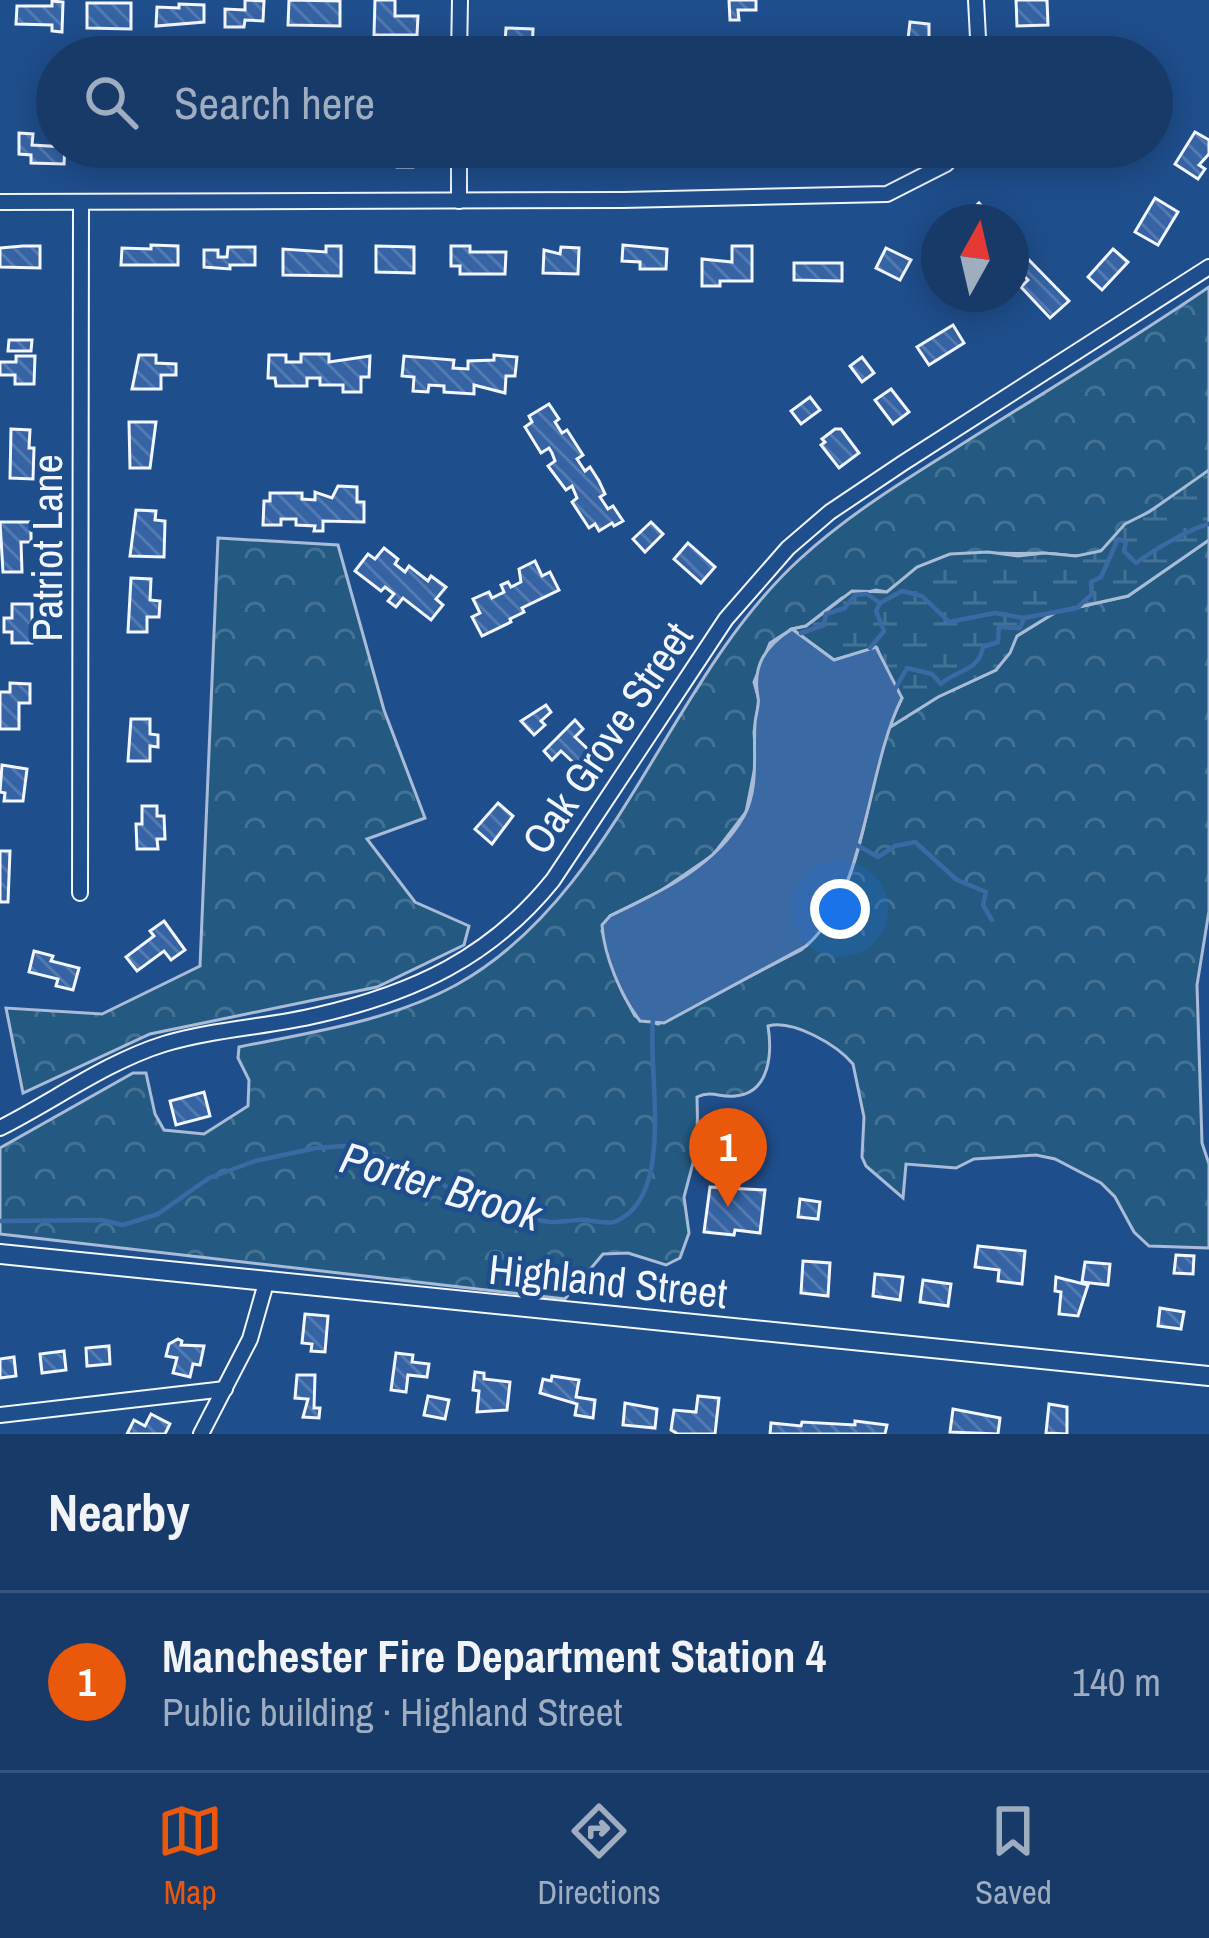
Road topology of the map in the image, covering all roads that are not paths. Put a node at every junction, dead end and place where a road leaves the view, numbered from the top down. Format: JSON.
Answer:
{"nodes":[{"id":1,"x":460,"y":0,"type":"edge"},
{"id":2,"x":976,"y":0,"type":"edge"},
{"id":3,"x":459,"y":36,"type":"edge"},
{"id":4,"x":978,"y":36,"type":"edge"},
{"id":5,"x":459,"y":168,"type":"edge"},
{"id":6,"x":938,"y":168,"type":"edge"},
{"id":7,"x":0,"y":202,"type":"edge"},
{"id":8,"x":459,"y":202,"type":"junction"},
{"id":9,"x":81,"y":204,"type":"junction"},
{"id":10,"x":1209,"y":267,"type":"edge"},
{"id":11,"x":80,"y":893,"type":"dead end"},
{"id":12,"x":0,"y":1128,"type":"edge"},
{"id":13,"x":0,"y":1254,"type":"edge"},
{"id":14,"x":266,"y":1282,"type":"junction"},
{"id":15,"x":1209,"y":1376,"type":"edge"},
{"id":16,"x":225,"y":1389,"type":"junction"},
{"id":17,"x":0,"y":1415,"type":"edge"},
{"id":18,"x":201,"y":1434,"type":"edge"}],
"edges":[{"from":1,"to":3,"type":"street"},
{"from":2,"to":4,"type":"street"},
{"from":5,"to":8,"type":"street"},
{"from":6,"to":8,"type":"street"},
{"from":7,"to":9,"type":"street"},
{"from":8,"to":9,"type":"street"},
{"from":9,"to":11,"type":"street","name":"Patriot Lane"},
{"from":10,"to":12,"type":"street","name":"Oak Grove Street"},
{"from":13,"to":14,"type":"main road","name":"Highland Street"},
{"from":14,"to":15,"type":"main road","name":"Highland Street"},
{"from":14,"to":16,"type":"street"},
{"from":16,"to":17,"type":"street"},
{"from":16,"to":18,"type":"street"}]}
